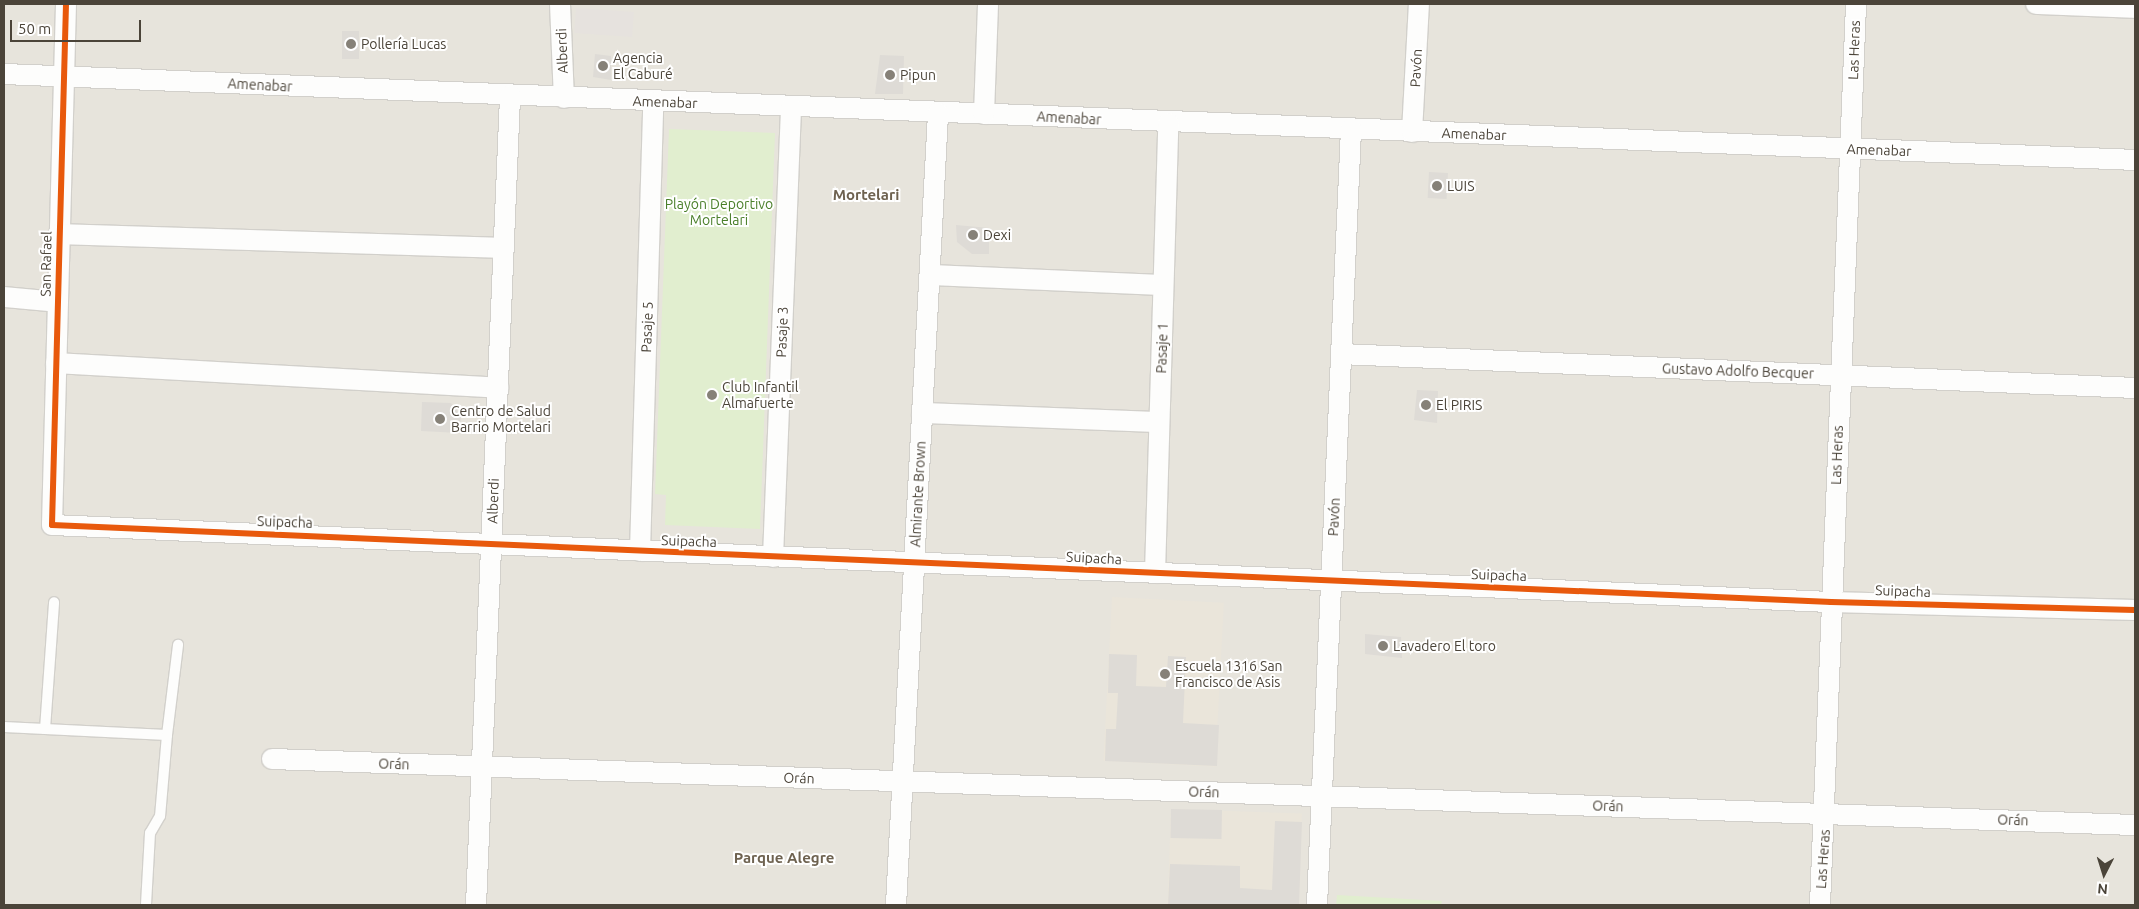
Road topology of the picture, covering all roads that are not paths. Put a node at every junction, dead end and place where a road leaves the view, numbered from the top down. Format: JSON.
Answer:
{"nodes":[{"id":1,"x":66,"y":4,"type":"edge"},
{"id":2,"x":560,"y":4,"type":"edge"},
{"id":3,"x":988,"y":4,"type":"edge"},
{"id":4,"x":1419,"y":4,"type":"edge"},
{"id":5,"x":1856,"y":4,"type":"edge"},
{"id":6,"x":2036,"y":4,"type":"edge"},
{"id":7,"x":2135,"y":8,"type":"edge"},
{"id":8,"x":4,"y":74,"type":"edge"},
{"id":9,"x":64,"y":76,"type":"junction"},
{"id":10,"x":510,"y":96,"type":"junction"},
{"id":11,"x":564,"y":98,"type":"junction"},
{"id":12,"x":653,"y":102,"type":"junction"},
{"id":13,"x":791,"y":107,"type":"junction"},
{"id":14,"x":938,"y":113,"type":"junction"},
{"id":15,"x":984,"y":114,"type":"junction"},
{"id":16,"x":1168,"y":122,"type":"junction"},
{"id":17,"x":1351,"y":129,"type":"junction"},
{"id":18,"x":1412,"y":132,"type":"junction"},
{"id":19,"x":1850,"y":149,"type":"junction"},
{"id":20,"x":2135,"y":160,"type":"edge"},
{"id":21,"x":59,"y":234,"type":"junction"},
{"id":22,"x":504,"y":248,"type":"junction"},
{"id":23,"x":930,"y":276,"type":"junction"},
{"id":24,"x":1163,"y":285,"type":"junction"},
{"id":25,"x":4,"y":298,"type":"edge"},
{"id":26,"x":58,"y":302,"type":"junction"},
{"id":27,"x":1341,"y":354,"type":"junction"},
{"id":28,"x":56,"y":364,"type":"junction"},
{"id":29,"x":1841,"y":375,"type":"junction"},
{"id":30,"x":498,"y":388,"type":"junction"},
{"id":31,"x":2135,"y":388,"type":"edge"},
{"id":32,"x":922,"y":414,"type":"junction"},
{"id":33,"x":1159,"y":422,"type":"junction"},
{"id":34,"x":52,"y":525,"type":"joint"},
{"id":35,"x":491,"y":543,"type":"junction"},
{"id":36,"x":640,"y":551,"type":"junction"},
{"id":37,"x":772,"y":557,"type":"junction"},
{"id":38,"x":914,"y":562,"type":"junction"},
{"id":39,"x":1155,"y":573,"type":"junction"},
{"id":40,"x":1331,"y":580,"type":"junction"},
{"id":41,"x":54,"y":602,"type":"dead end"},
{"id":42,"x":1831,"y":602,"type":"junction"},
{"id":43,"x":2135,"y":610,"type":"edge"},
{"id":44,"x":178,"y":645,"type":"dead end"},
{"id":45,"x":4,"y":727,"type":"edge"},
{"id":46,"x":45,"y":729,"type":"junction"},
{"id":47,"x":167,"y":735,"type":"junction"},
{"id":48,"x":272,"y":759,"type":"dead end"},
{"id":49,"x":482,"y":767,"type":"junction"},
{"id":50,"x":903,"y":782,"type":"junction"},
{"id":51,"x":1323,"y":796,"type":"junction"},
{"id":52,"x":1826,"y":814,"type":"junction"},
{"id":53,"x":2135,"y":825,"type":"edge"},
{"id":54,"x":146,"y":905,"type":"edge"},
{"id":55,"x":476,"y":905,"type":"edge"},
{"id":56,"x":896,"y":905,"type":"edge"},
{"id":57,"x":1317,"y":905,"type":"edge"},
{"id":58,"x":1820,"y":905,"type":"edge"}],
"edges":[{"from":1,"to":9,"type":"street","name":"San Rafael"},
{"from":2,"to":11,"type":"street","name":"Alberdi"},
{"from":3,"to":15,"type":"street"},
{"from":4,"to":18,"type":"street","name":"Pavón"},
{"from":5,"to":19,"type":"street","name":"Las Heras"},
{"from":6,"to":7,"type":"street"},
{"from":8,"to":9,"type":"street","name":"Amenabar"},
{"from":9,"to":10,"type":"street","name":"Amenabar"},
{"from":9,"to":21,"type":"street","name":"San Rafael"},
{"from":10,"to":11,"type":"street","name":"Amenabar"},
{"from":10,"to":22,"type":"street","name":"Alberdi"},
{"from":11,"to":12,"type":"street","name":"Amenabar"},
{"from":12,"to":13,"type":"street","name":"Amenabar"},
{"from":12,"to":36,"type":"street","name":"Pasaje 5"},
{"from":13,"to":14,"type":"street","name":"Amenabar"},
{"from":13,"to":37,"type":"street","name":"Pasaje 3"},
{"from":14,"to":15,"type":"street","name":"Amenabar"},
{"from":14,"to":23,"type":"street","name":"Almirante Brown"},
{"from":15,"to":16,"type":"street","name":"Amenabar"},
{"from":16,"to":17,"type":"street","name":"Amenabar"},
{"from":16,"to":24,"type":"street","name":"Pasaje 1"},
{"from":17,"to":18,"type":"street","name":"Amenabar"},
{"from":17,"to":27,"type":"street","name":"Pavón"},
{"from":18,"to":19,"type":"street","name":"Amenabar"},
{"from":19,"to":20,"type":"street","name":"Amenabar"},
{"from":19,"to":29,"type":"street","name":"Las Heras"},
{"from":21,"to":22,"type":"street"},
{"from":21,"to":26,"type":"street","name":"San Rafael"},
{"from":22,"to":30,"type":"street","name":"Alberdi"},
{"from":23,"to":24,"type":"street"},
{"from":23,"to":32,"type":"street","name":"Almirante Brown"},
{"from":24,"to":33,"type":"street","name":"Pasaje 1"},
{"from":25,"to":26,"type":"street"},
{"from":26,"to":28,"type":"street","name":"San Rafael"},
{"from":27,"to":29,"type":"street","name":"Gustavo Adolfo Becquer"},
{"from":27,"to":40,"type":"street","name":"Pavón"},
{"from":28,"to":30,"type":"street"},
{"from":28,"to":34,"type":"street","name":"San Rafael"},
{"from":29,"to":31,"type":"street","name":"Gustavo Adolfo Becquer"},
{"from":29,"to":42,"type":"street","name":"Las Heras"},
{"from":30,"to":35,"type":"street","name":"Alberdi"},
{"from":32,"to":33,"type":"street"},
{"from":32,"to":38,"type":"street","name":"Almirante Brown"},
{"from":33,"to":39,"type":"street","name":"Pasaje 1"},
{"from":34,"to":35,"type":"street","name":"Suipacha"},
{"from":35,"to":36,"type":"street","name":"Suipacha"},
{"from":35,"to":49,"type":"street","name":"Alberdi"},
{"from":36,"to":37,"type":"street","name":"Suipacha"},
{"from":37,"to":38,"type":"street","name":"Suipacha"},
{"from":38,"to":39,"type":"street","name":"Suipacha"},
{"from":38,"to":50,"type":"street","name":"Almirante Brown"},
{"from":39,"to":40,"type":"street","name":"Suipacha"},
{"from":40,"to":42,"type":"street","name":"Suipacha"},
{"from":40,"to":51,"type":"street","name":"Pavón"},
{"from":41,"to":46,"type":"lane"},
{"from":42,"to":43,"type":"street","name":"Suipacha"},
{"from":42,"to":52,"type":"street","name":"Las Heras"},
{"from":44,"to":47,"type":"lane"},
{"from":45,"to":46,"type":"lane"},
{"from":46,"to":47,"type":"lane"},
{"from":47,"to":54,"type":"lane"},
{"from":48,"to":49,"type":"street","name":"Orán"},
{"from":49,"to":50,"type":"street","name":"Orán"},
{"from":49,"to":55,"type":"street","name":"Alberdi"},
{"from":50,"to":51,"type":"street","name":"Orán"},
{"from":50,"to":56,"type":"street","name":"Almirante Brown"},
{"from":51,"to":52,"type":"street","name":"Orán"},
{"from":51,"to":57,"type":"street","name":"Pavón"},
{"from":52,"to":53,"type":"street","name":"Orán"},
{"from":52,"to":58,"type":"street","name":"Las Heras"}]}
